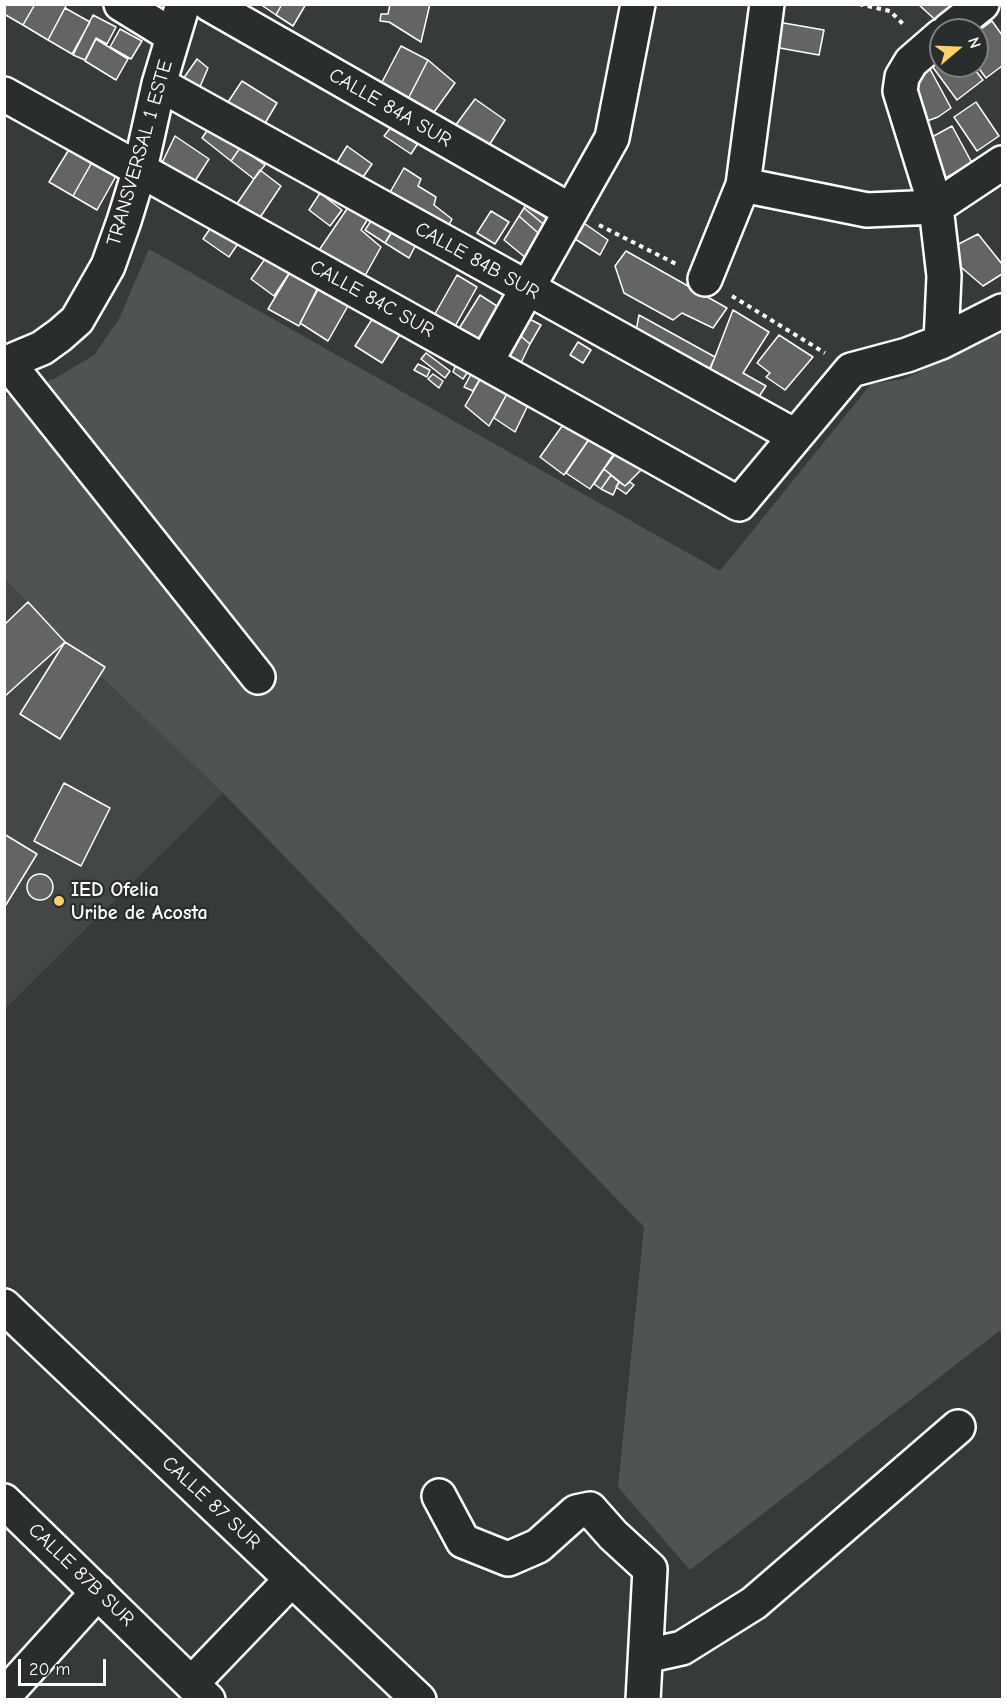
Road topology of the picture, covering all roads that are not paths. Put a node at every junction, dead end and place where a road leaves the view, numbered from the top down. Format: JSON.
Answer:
{"nodes":[{"id":1,"x":121,"y":4,"type":"edge"},
{"id":2,"x":183,"y":4,"type":"edge"},
{"id":3,"x":209,"y":4,"type":"edge"},
{"id":4,"x":638,"y":4,"type":"edge"},
{"id":5,"x":767,"y":4,"type":"edge"},
{"id":6,"x":982,"y":4,"type":"edge"},
{"id":7,"x":964,"y":18,"type":"edge"},
{"id":8,"x":173,"y":36,"type":"junction"},
{"id":9,"x":929,"y":46,"type":"edge"},
{"id":10,"x":159,"y":84,"type":"junction"},
{"id":11,"x":4,"y":94,"type":"edge"},
{"id":12,"x":1002,"y":163,"type":"edge"},
{"id":13,"x":140,"y":169,"type":"junction"},
{"id":14,"x":743,"y":185,"type":"junction"},
{"id":15,"x":936,"y":207,"type":"junction"},
{"id":16,"x":571,"y":211,"type":"junction"},
{"id":17,"x":705,"y":279,"type":"dead end"},
{"id":18,"x":527,"y":289,"type":"junction"},
{"id":19,"x":1002,"y":311,"type":"edge"},
{"id":20,"x":941,"y":342,"type":"junction"},
{"id":21,"x":486,"y":362,"type":"junction"},
{"id":22,"x":6,"y":363,"type":"edge"},
{"id":23,"x":795,"y":436,"type":"junction"},
{"id":24,"x":258,"y":677,"type":"dead end"},
{"id":25,"x":4,"y":1306,"type":"edge"},
{"id":26,"x":4,"y":1337,"type":"edge"},
{"id":27,"x":45,"y":1346,"type":"junction"},
{"id":28,"x":958,"y":1427,"type":"dead end"},
{"id":29,"x":439,"y":1496,"type":"dead end"},
{"id":30,"x":4,"y":1501,"type":"edge"},
{"id":31,"x":292,"y":1579,"type":"junction"},
{"id":32,"x":98,"y":1592,"type":"junction"},
{"id":33,"x":646,"y":1656,"type":"junction"},
{"id":34,"x":200,"y":1691,"type":"edge"},
{"id":35,"x":10,"y":1692,"type":"edge"},
{"id":36,"x":419,"y":1700,"type":"edge"},
{"id":37,"x":643,"y":1700,"type":"edge"}],
"edges":[{"from":1,"to":8,"type":"street"},
{"from":2,"to":8,"type":"street","name":"TRANSVERSAL 1 ESTE"},
{"from":3,"to":16,"type":"street","name":"CALLE 84A SUR"},
{"from":4,"to":16,"type":"street"},
{"from":5,"to":14,"type":"street"},
{"from":6,"to":7,"type":"street"},
{"from":8,"to":10,"type":"street","name":"TRANSVERSAL 1 ESTE"},
{"from":9,"to":15,"type":"street"},
{"from":10,"to":13,"type":"street","name":"TRANSVERSAL 1 ESTE"},
{"from":10,"to":18,"type":"street","name":"CALLE 84B SUR"},
{"from":11,"to":13,"type":"street","name":"CALLE 84C SUR"},
{"from":12,"to":15,"type":"street"},
{"from":13,"to":21,"type":"street","name":"CALLE 84C SUR"},
{"from":13,"to":22,"type":"street","name":"TRANSVERSAL 1 ESTE"},
{"from":14,"to":15,"type":"street"},
{"from":14,"to":17,"type":"street"},
{"from":15,"to":20,"type":"street"},
{"from":16,"to":18,"type":"street"},
{"from":18,"to":21,"type":"street"},
{"from":18,"to":23,"type":"street","name":"CALLE 84B SUR"},
{"from":19,"to":20,"type":"street"},
{"from":20,"to":23,"type":"street"},
{"from":21,"to":23,"type":"street","name":"CALLE 84C SUR"},
{"from":22,"to":24,"type":"street"},
{"from":25,"to":27,"type":"street","name":"CALLE 87 SUR"},
{"from":26,"to":27,"type":"street"},
{"from":27,"to":31,"type":"street","name":"CALLE 87 SUR"},
{"from":28,"to":33,"type":"street"},
{"from":29,"to":33,"type":"street"},
{"from":30,"to":32,"type":"street","name":"CALLE 87B SUR"},
{"from":31,"to":34,"type":"street"},
{"from":31,"to":36,"type":"street","name":"CALLE 87 SUR"},
{"from":32,"to":34,"type":"street","name":"CALLE 87B SUR"},
{"from":32,"to":35,"type":"street"},
{"from":33,"to":37,"type":"street"}]}
